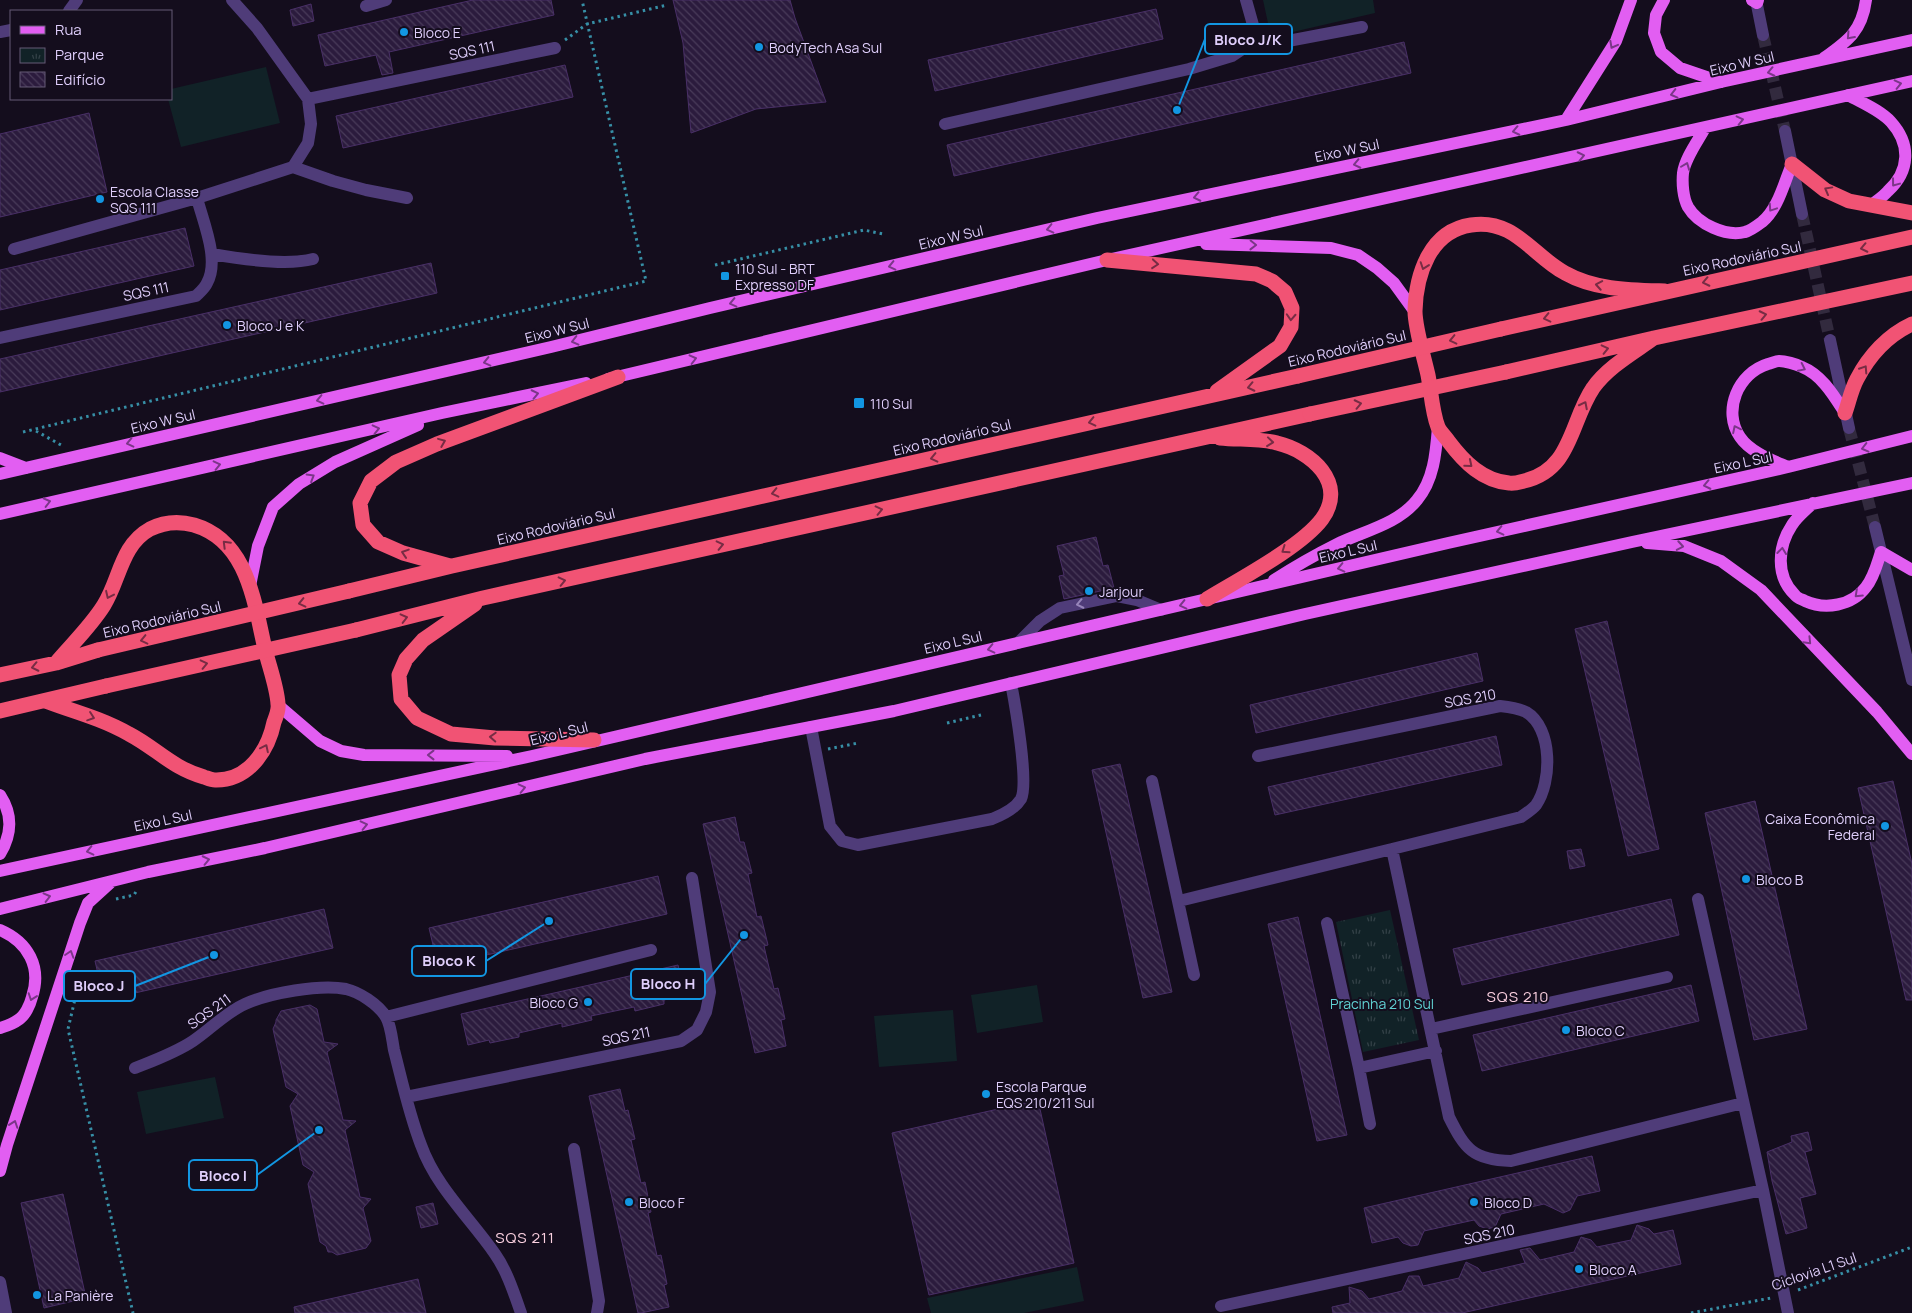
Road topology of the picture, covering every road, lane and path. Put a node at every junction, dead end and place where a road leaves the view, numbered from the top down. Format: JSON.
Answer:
{"nodes":[{"id":1,"x":232,"y":0,"type":"edge"},
{"id":2,"x":386,"y":0,"type":"edge"},
{"id":3,"x":582,"y":0,"type":"edge"},
{"id":4,"x":1246,"y":0,"type":"edge"},
{"id":5,"x":1631,"y":0,"type":"edge"},
{"id":6,"x":1664,"y":0,"type":"edge"},
{"id":7,"x":1866,"y":0,"type":"edge"},
{"id":8,"x":1756,"y":1,"type":"edge"},
{"id":9,"x":667,"y":5,"type":"dead end"},
{"id":10,"x":366,"y":6,"type":"dead end"},
{"id":11,"x":587,"y":24,"type":"junction"},
{"id":12,"x":1362,"y":27,"type":"dead end"},
{"id":13,"x":1764,"y":35,"type":"tunnel mouth"},
{"id":14,"x":1260,"y":37,"type":"junction"},
{"id":15,"x":1912,"y":40,"type":"edge"},
{"id":16,"x":555,"y":48,"type":"joint"},
{"id":17,"x":1818,"y":61,"type":"junction"},
{"id":18,"x":1912,"y":81,"type":"edge"},
{"id":19,"x":1721,"y":82,"type":"junction"},
{"id":20,"x":1848,"y":95,"type":"junction"},
{"id":21,"x":308,"y":99,"type":"junction"},
{"id":22,"x":1566,"y":120,"type":"junction"},
{"id":23,"x":945,"y":124,"type":"dead end"},
{"id":24,"x":1706,"y":128,"type":"junction"},
{"id":25,"x":1785,"y":131,"type":"tunnel mouth"},
{"id":26,"x":1792,"y":164,"type":"junction"},
{"id":27,"x":293,"y":167,"type":"junction"},
{"id":28,"x":197,"y":198,"type":"junction"},
{"id":29,"x":407,"y":198,"type":"dead end"},
{"id":30,"x":1870,"y":206,"type":"junction"},
{"id":31,"x":1912,"y":213,"type":"edge"},
{"id":32,"x":1802,"y":214,"type":"tunnel mouth"},
{"id":33,"x":883,"y":234,"type":"dead end"},
{"id":34,"x":1912,"y":237,"type":"edge"},
{"id":35,"x":1186,"y":243,"type":"junction"},
{"id":36,"x":14,"y":249,"type":"dead end"},
{"id":37,"x":212,"y":254,"type":"junction"},
{"id":38,"x":313,"y":259,"type":"dead end"},
{"id":39,"x":1107,"y":260,"type":"junction"},
{"id":40,"x":715,"y":265,"type":"dead end"},
{"id":41,"x":1912,"y":283,"type":"edge"},
{"id":42,"x":1665,"y":291,"type":"junction"},
{"id":43,"x":1415,"y":312,"type":"junction"},
{"id":44,"x":1912,"y":324,"type":"edge"},
{"id":45,"x":1905,"y":331,"type":"edge"},
{"id":46,"x":0,"y":338,"type":"edge"},
{"id":47,"x":1654,"y":338,"type":"junction"},
{"id":48,"x":1830,"y":340,"type":"tunnel mouth"},
{"id":49,"x":618,"y":377,"type":"junction"},
{"id":50,"x":1211,"y":395,"type":"junction"},
{"id":51,"x":442,"y":413,"type":"junction"},
{"id":52,"x":1847,"y":421,"type":"junction"},
{"id":53,"x":1438,"y":427,"type":"junction"},
{"id":54,"x":36,"y":430,"type":"junction"},
{"id":55,"x":23,"y":432,"type":"dead end"},
{"id":56,"x":1912,"y":436,"type":"edge"},
{"id":57,"x":1204,"y":437,"type":"junction"},
{"id":58,"x":79,"y":455,"type":"junction"},
{"id":59,"x":0,"y":458,"type":"edge"},
{"id":60,"x":1788,"y":467,"type":"junction"},
{"id":61,"x":26,"y":468,"type":"junction"},
{"id":62,"x":0,"y":474,"type":"edge"},
{"id":63,"x":1912,"y":483,"type":"edge"},
{"id":64,"x":1813,"y":503,"type":"junction"},
{"id":65,"x":0,"y":514,"type":"edge"},
{"id":66,"x":1875,"y":527,"type":"tunnel mouth"},
{"id":67,"x":1632,"y":542,"type":"junction"},
{"id":68,"x":1881,"y":552,"type":"junction"},
{"id":69,"x":452,"y":566,"type":"junction"},
{"id":70,"x":1912,"y":570,"type":"edge"},
{"id":71,"x":250,"y":586,"type":"junction"},
{"id":72,"x":1264,"y":586,"type":"junction"},
{"id":73,"x":483,"y":598,"type":"junction"},
{"id":74,"x":1207,"y":599,"type":"junction"},
{"id":75,"x":1161,"y":610,"type":"junction"},
{"id":76,"x":1018,"y":643,"type":"junction"},
{"id":77,"x":56,"y":663,"type":"junction"},
{"id":78,"x":0,"y":675,"type":"edge"},
{"id":79,"x":1912,"y":680,"type":"edge"},
{"id":80,"x":1011,"y":683,"type":"junction"},
{"id":81,"x":45,"y":701,"type":"junction"},
{"id":82,"x":278,"y":705,"type":"junction"},
{"id":83,"x":0,"y":711,"type":"edge"},
{"id":84,"x":981,"y":715,"type":"dead end"},
{"id":85,"x":947,"y":723,"type":"dead end"},
{"id":86,"x":811,"y":727,"type":"junction"},
{"id":87,"x":594,"y":740,"type":"junction"},
{"id":88,"x":858,"y":743,"type":"dead end"},
{"id":89,"x":816,"y":751,"type":"junction"},
{"id":90,"x":1912,"y":754,"type":"edge"},
{"id":91,"x":532,"y":756,"type":"junction"},
{"id":92,"x":1258,"y":756,"type":"dead end"},
{"id":93,"x":1152,"y":781,"type":"dead end"},
{"id":94,"x":0,"y":795,"type":"edge"},
{"id":95,"x":1392,"y":849,"type":"junction"},
{"id":96,"x":0,"y":854,"type":"edge"},
{"id":97,"x":0,"y":871,"type":"edge"},
{"id":98,"x":692,"y":878,"type":"dead end"},
{"id":99,"x":112,"y":881,"type":"junction"},
{"id":100,"x":1698,"y":899,"type":"dead end"},
{"id":101,"x":1179,"y":901,"type":"junction"},
{"id":102,"x":0,"y":909,"type":"edge"},
{"id":103,"x":1327,"y":923,"type":"dead end"},
{"id":104,"x":0,"y":930,"type":"edge"},
{"id":105,"x":651,"y":950,"type":"dead end"},
{"id":106,"x":1194,"y":975,"type":"dead end"},
{"id":107,"x":1666,"y":977,"type":"dead end"},
{"id":108,"x":79,"y":980,"type":"dead end"},
{"id":109,"x":386,"y":1017,"type":"junction"},
{"id":110,"x":0,"y":1028,"type":"edge"},
{"id":111,"x":1431,"y":1029,"type":"junction"},
{"id":112,"x":1436,"y":1050,"type":"junction"},
{"id":113,"x":135,"y":1068,"type":"dead end"},
{"id":114,"x":1359,"y":1068,"type":"junction"},
{"id":115,"x":406,"y":1098,"type":"junction"},
{"id":116,"x":1743,"y":1103,"type":"junction"},
{"id":117,"x":1370,"y":1124,"type":"dead end"},
{"id":118,"x":574,"y":1149,"type":"dead end"},
{"id":119,"x":0,"y":1171,"type":"edge"},
{"id":120,"x":1763,"y":1190,"type":"junction"},
{"id":121,"x":1912,"y":1246,"type":"edge"},
{"id":122,"x":0,"y":1282,"type":"edge"},
{"id":123,"x":1784,"y":1296,"type":"junction"},
{"id":124,"x":1221,"y":1306,"type":"dead end"},
{"id":125,"x":6,"y":1313,"type":"edge"},
{"id":126,"x":133,"y":1313,"type":"edge"},
{"id":127,"x":521,"y":1313,"type":"edge"},
{"id":128,"x":597,"y":1313,"type":"edge"},
{"id":129,"x":1691,"y":1313,"type":"edge"},
{"id":130,"x":1788,"y":1313,"type":"edge"}],
"edges":[{"from":1,"to":21,"type":"street"},
{"from":2,"to":10,"type":"street"},
{"from":3,"to":11,"type":"path"},
{"from":4,"to":14,"type":"street"},
{"from":5,"to":22,"type":"main road","one_way":true},
{"from":6,"to":19,"type":"main road"},
{"from":7,"to":17,"type":"main road","one_way":true},
{"from":8,"to":13,"type":"street"},
{"from":9,"to":11,"type":"path"},
{"from":11,"to":16,"type":"path"},
{"from":11,"to":54,"type":"path"},
{"from":12,"to":14,"type":"street"},
{"from":14,"to":23,"type":"street"},
{"from":15,"to":17,"type":"main road","name":"Eixo W Sul"},
{"from":16,"to":21,"type":"street","name":"SQS 111"},
{"from":17,"to":19,"type":"main road","name":"Eixo W Sul","one_way":true},
{"from":20,"to":18,"type":"main road","one_way":true},
{"from":19,"to":22,"type":"main road","name":"Eixo W Sul","one_way":true},
{"from":24,"to":20,"type":"main road","one_way":true},
{"from":20,"to":30,"type":"main road","one_way":true},
{"from":21,"to":27,"type":"street"},
{"from":22,"to":58,"type":"main road","name":"Eixo W Sul","one_way":true},
{"from":26,"to":24,"type":"main road","one_way":true},
{"from":35,"to":24,"type":"main road","one_way":true},
{"from":25,"to":26,"type":"street"},
{"from":30,"to":26,"type":"highway","one_way":true},
{"from":26,"to":32,"type":"street"},
{"from":27,"to":28,"type":"street"},
{"from":27,"to":29,"type":"street"},
{"from":28,"to":36,"type":"street"},
{"from":28,"to":37,"type":"street","name":"SQS 111"},
{"from":30,"to":31,"type":"highway"},
{"from":33,"to":40,"type":"path"},
{"from":34,"to":42,"type":"highway","name":"Eixo Rodoviário Sul","one_way":true},
{"from":35,"to":39,"type":"main road"},
{"from":35,"to":43,"type":"main road","one_way":true},
{"from":37,"to":38,"type":"street"},
{"from":37,"to":46,"type":"street","name":"SQS 111"},
{"from":49,"to":39,"type":"main road","one_way":true},
{"from":39,"to":50,"type":"highway","one_way":true},
{"from":47,"to":41,"type":"highway","one_way":true},
{"from":42,"to":43,"type":"highway","one_way":true},
{"from":42,"to":50,"type":"highway","name":"Eixo Rodoviário Sul","one_way":true,"bridge":true},
{"from":43,"to":53,"type":"highway"},
{"from":44,"to":45,"type":"highway"},
{"from":52,"to":45,"type":"highway","one_way":true},
{"from":53,"to":47,"type":"highway","one_way":true},
{"from":57,"to":47,"type":"highway","one_way":true,"bridge":true},
{"from":48,"to":52,"type":"street"},
{"from":51,"to":49,"type":"main road","one_way":true},
{"from":69,"to":49,"type":"highway","one_way":true},
{"from":50,"to":69,"type":"highway","name":"Eixo Rodoviário Sul","one_way":true},
{"from":65,"to":51,"type":"main road","one_way":true},
{"from":71,"to":51,"type":"main road","one_way":true},
{"from":60,"to":52,"type":"main road","one_way":true},
{"from":53,"to":72,"type":"main road"},
{"from":54,"to":55,"type":"path"},
{"from":54,"to":58,"type":"path"},
{"from":56,"to":60,"type":"main road","name":"Eixo L Sul","one_way":true},
{"from":73,"to":57,"type":"highway","one_way":true},
{"from":57,"to":74,"type":"highway","one_way":true},
{"from":58,"to":61,"type":"main road","name":"Eixo W Sul"},
{"from":59,"to":61,"type":"main road"},
{"from":60,"to":72,"type":"main road","name":"Eixo L Sul","one_way":true},
{"from":61,"to":62,"type":"main road","name":"Eixo W Sul"},
{"from":63,"to":64,"type":"main road"},
{"from":64,"to":67,"type":"main road"},
{"from":68,"to":64,"type":"main road","one_way":true},
{"from":66,"to":68,"type":"street"},
{"from":67,"to":80,"type":"main road"},
{"from":67,"to":90,"type":"main road","one_way":true},
{"from":68,"to":70,"type":"main road"},
{"from":68,"to":79,"type":"street"},
{"from":69,"to":77,"type":"highway","name":"Eixo Rodoviário Sul","one_way":true,"bridge":true},
{"from":71,"to":77,"type":"highway","one_way":true},
{"from":71,"to":82,"type":"highway"},
{"from":72,"to":74,"type":"main road","name":"Eixo L Sul"},
{"from":81,"to":73,"type":"highway","one_way":true,"bridge":true},
{"from":87,"to":73,"type":"highway","one_way":true},
{"from":74,"to":75,"type":"main road","name":"Eixo L Sul","one_way":true},
{"from":75,"to":76,"type":"main road","name":"Eixo L Sul"},
{"from":75,"to":76,"type":"street","one_way":true},
{"from":76,"to":87,"type":"main road","name":"Eixo L Sul","one_way":true},
{"from":77,"to":78,"type":"highway","name":"Eixo Rodoviário Sul","one_way":true},
{"from":80,"to":86,"type":"main road"},
{"from":80,"to":89,"type":"street"},
{"from":81,"to":82,"type":"highway","one_way":true},
{"from":81,"to":83,"type":"highway"},
{"from":91,"to":82,"type":"main road","one_way":true},
{"from":84,"to":85,"type":"path"},
{"from":86,"to":89,"type":"street"},
{"from":99,"to":86,"type":"main road","one_way":true},
{"from":87,"to":91,"type":"main road","name":"Eixo L Sul"},
{"from":88,"to":89,"type":"path"},
{"from":91,"to":97,"type":"main road","name":"Eixo L Sul","one_way":true},
{"from":92,"to":95,"type":"street","name":"SQS 210"},
{"from":93,"to":101,"type":"street"},
{"from":94,"to":96,"type":"main road"},
{"from":95,"to":101,"type":"street","name":"SQS 210"},
{"from":95,"to":111,"type":"street"},
{"from":98,"to":115,"type":"street","name":"SQS 211"},
{"from":102,"to":99,"type":"main road","one_way":true},
{"from":119,"to":99,"type":"main road","one_way":true},
{"from":100,"to":116,"type":"street"},
{"from":101,"to":106,"type":"street"},
{"from":103,"to":114,"type":"street"},
{"from":104,"to":110,"type":"main road","one_way":true},
{"from":105,"to":109,"type":"street"},
{"from":107,"to":111,"type":"street"},
{"from":108,"to":126,"type":"path"},
{"from":109,"to":113,"type":"street","name":"SQS 211"},
{"from":109,"to":115,"type":"street"},
{"from":111,"to":112,"type":"street"},
{"from":112,"to":114,"type":"street"},
{"from":112,"to":116,"type":"street"},
{"from":114,"to":117,"type":"street"},
{"from":115,"to":127,"type":"street"},
{"from":116,"to":120,"type":"street"},
{"from":118,"to":128,"type":"street"},
{"from":120,"to":123,"type":"street"},
{"from":120,"to":124,"type":"street","name":"SQS 210"},
{"from":121,"to":123,"type":"path","name":"Ciclovia L1 Sul"},
{"from":122,"to":125,"type":"street"},
{"from":123,"to":129,"type":"path","name":"Ciclovia L1 Sul"},
{"from":123,"to":130,"type":"street"}]}
